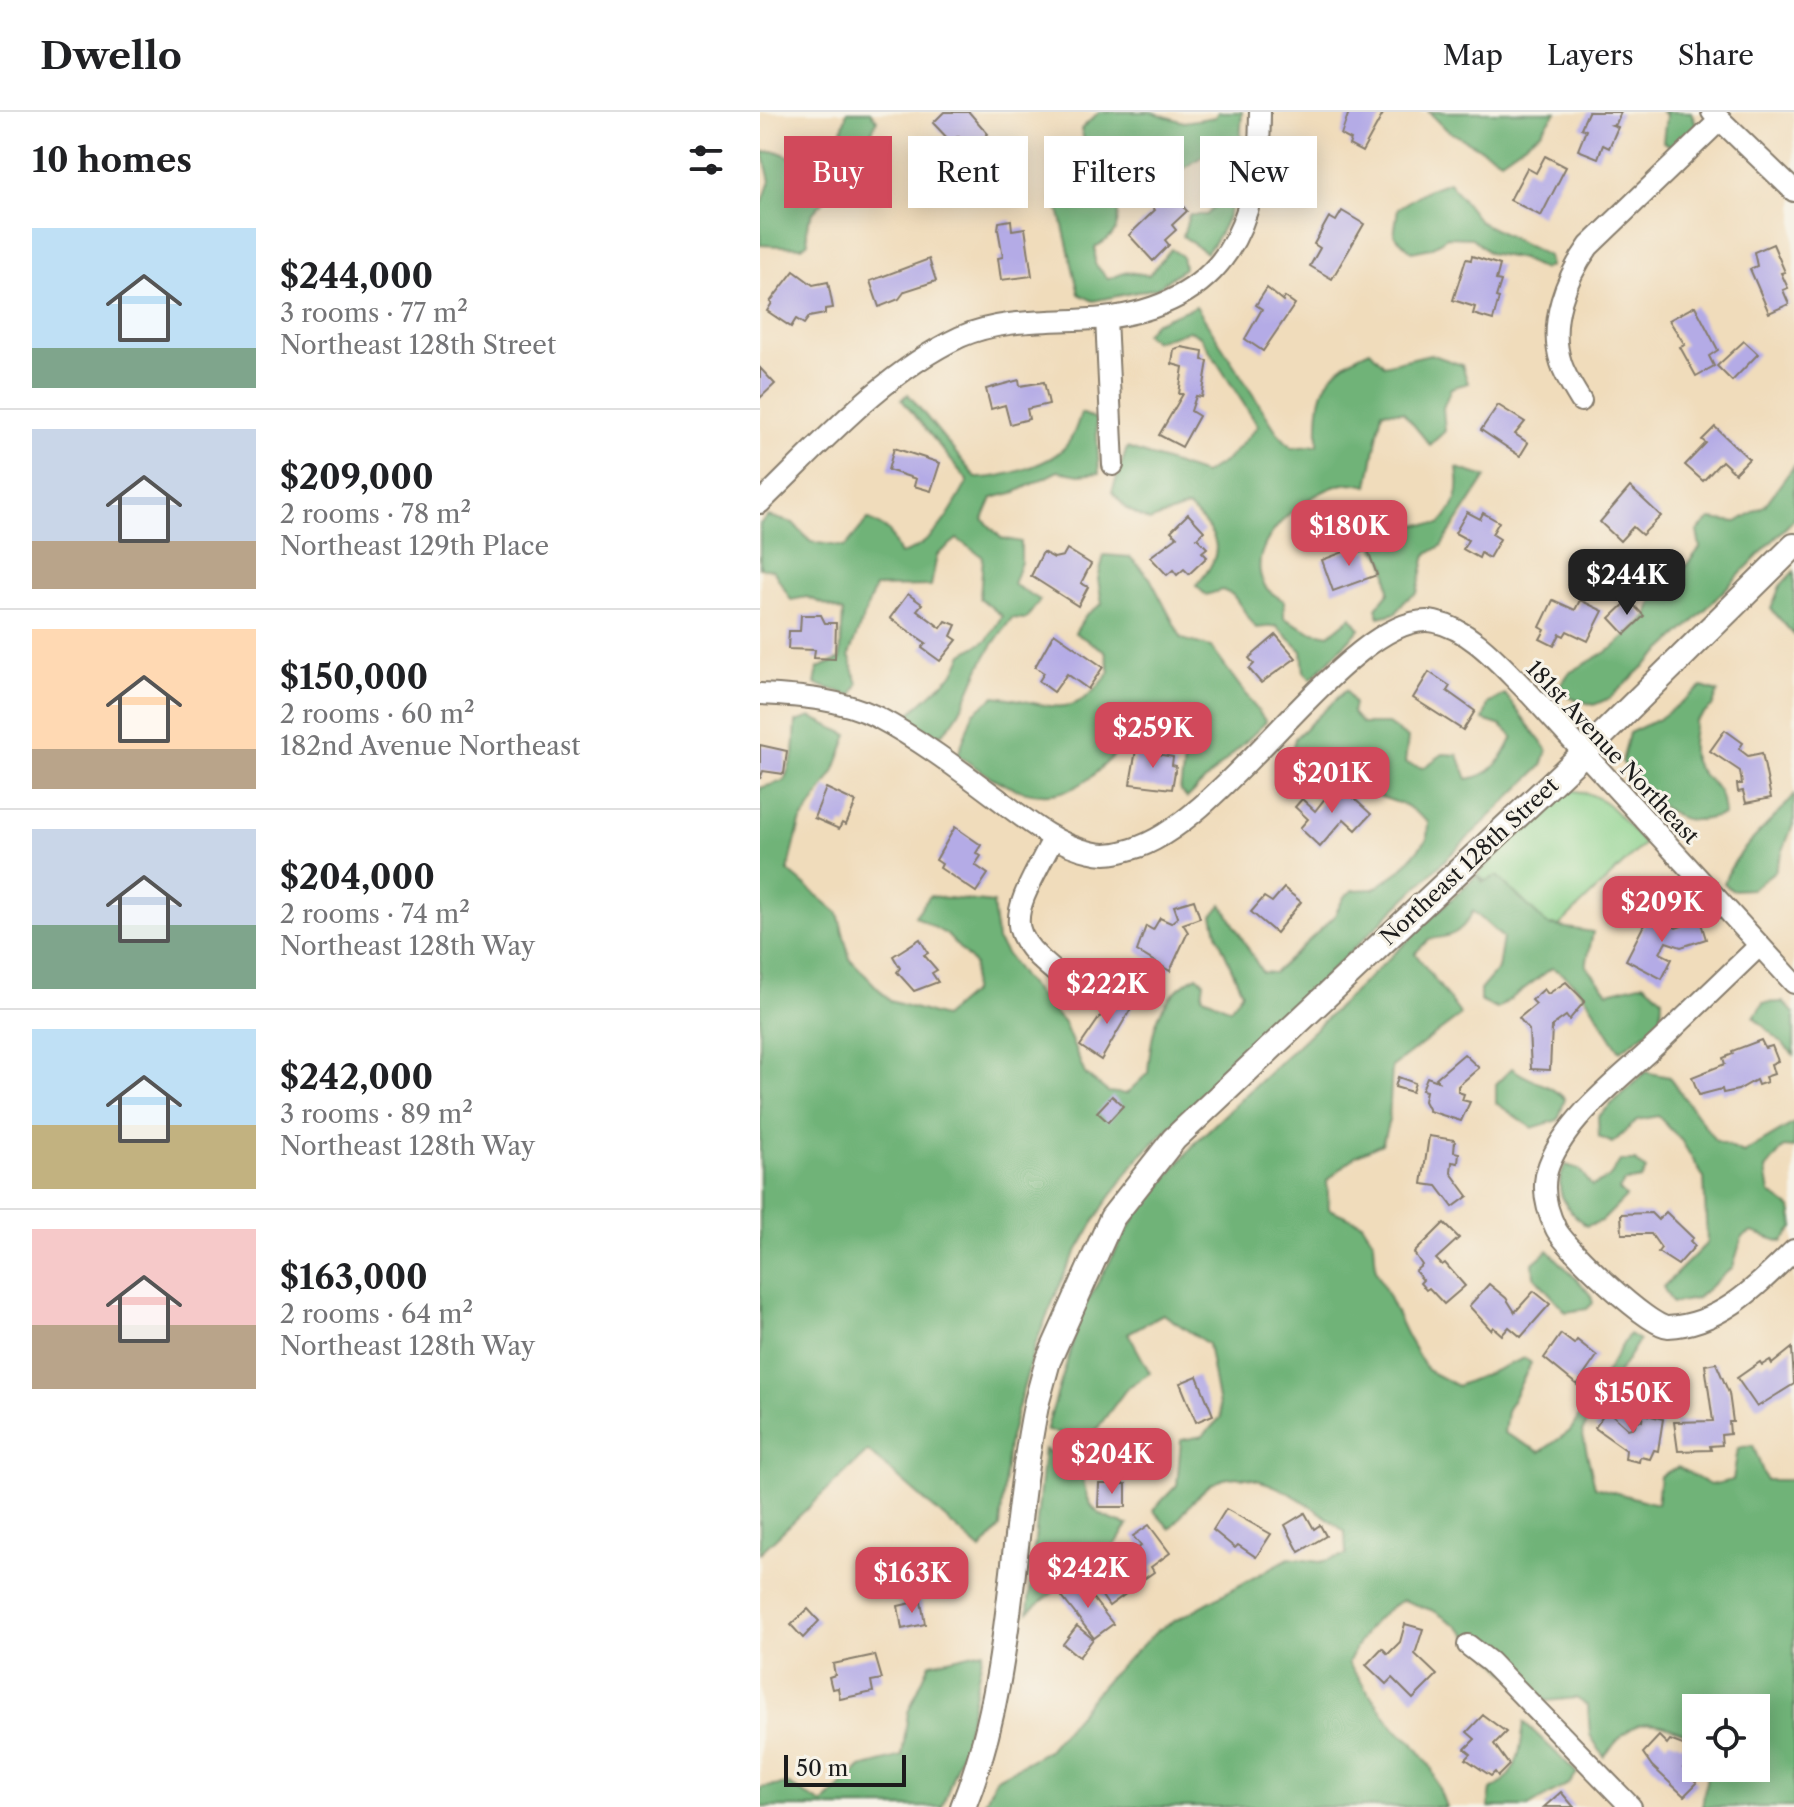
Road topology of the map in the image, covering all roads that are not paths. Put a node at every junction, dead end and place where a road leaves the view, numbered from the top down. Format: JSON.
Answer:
{"nodes":[{"id":1,"x":1260,"y":112,"type":"edge"},
{"id":2,"x":1716,"y":116,"type":"edge"},
{"id":3,"x":1794,"y":191,"type":"edge"},
{"id":4,"x":1106,"y":318,"type":"junction"},
{"id":5,"x":1581,"y":401,"type":"dead end"},
{"id":6,"x":1113,"y":465,"type":"dead end"},
{"id":7,"x":760,"y":503,"type":"edge"},
{"id":8,"x":1794,"y":546,"type":"edge"},
{"id":9,"x":760,"y":694,"type":"edge"},
{"id":10,"x":1584,"y":753,"type":"junction"},
{"id":11,"x":1053,"y":839,"type":"junction"},
{"id":12,"x":1758,"y":947,"type":"junction"},
{"id":13,"x":1794,"y":983,"type":"edge"},
{"id":14,"x":1082,"y":993,"type":"dead end"},
{"id":15,"x":1794,"y":1250,"type":"edge"},
{"id":16,"x":1468,"y":1645,"type":"dead end"},
{"id":17,"x":963,"y":1807,"type":"edge"},
{"id":18,"x":1631,"y":1807,"type":"edge"}],
"edges":[{"from":1,"to":4,"type":"street"},
{"from":2,"to":3,"type":"street"},
{"from":2,"to":5,"type":"street"},
{"from":4,"to":6,"type":"street"},
{"from":4,"to":7,"type":"street"},
{"from":8,"to":10,"type":"street","name":"Northeast 128th Street"},
{"from":9,"to":11,"type":"street"},
{"from":10,"to":11,"type":"street","name":"181st Avenue Northeast"},
{"from":10,"to":12,"type":"street","name":"181st Avenue Northeast"},
{"from":10,"to":17,"type":"street","name":"Northeast 128th Street"},
{"from":11,"to":14,"type":"street"},
{"from":12,"to":13,"type":"street","name":"181st Avenue Northeast"},
{"from":12,"to":15,"type":"street"},
{"from":16,"to":18,"type":"street"}]}
